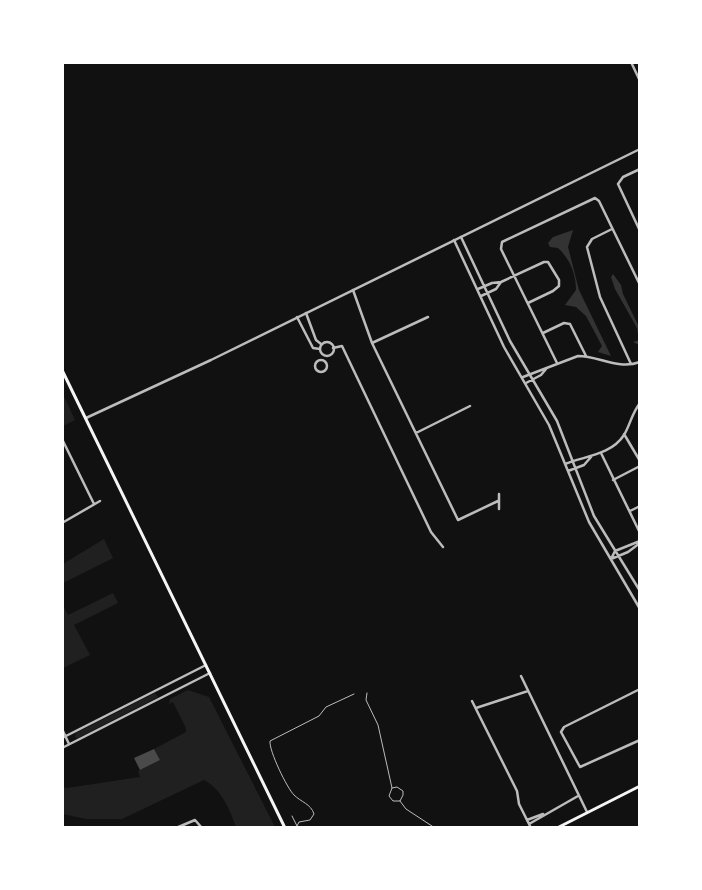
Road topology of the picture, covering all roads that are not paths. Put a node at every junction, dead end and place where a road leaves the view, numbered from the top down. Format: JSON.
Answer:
{"nodes":[{"id":1,"x":631,"y":62,"type":"edge"},
{"id":2,"x":640,"y":81,"type":"edge"},
{"id":3,"x":640,"y":149,"type":"edge"},
{"id":4,"x":640,"y":169,"type":"edge"},
{"id":5,"x":612,"y":229,"type":"junction"},
{"id":6,"x":640,"y":231,"type":"edge"},
{"id":7,"x":460,"y":237,"type":"junction"},
{"id":8,"x":454,"y":240,"type":"junction"},
{"id":9,"x":514,"y":276,"type":"junction"},
{"id":10,"x":501,"y":282,"type":"junction"},
{"id":11,"x":640,"y":285,"type":"edge"},
{"id":12,"x":484,"y":286,"type":"junction"},
{"id":13,"x":478,"y":289,"type":"junction"},
{"id":14,"x":353,"y":290,"type":"junction"},
{"id":15,"x":487,"y":293,"type":"junction"},
{"id":16,"x":481,"y":296,"type":"junction"},
{"id":17,"x":528,"y":303,"type":"junction"},
{"id":18,"x":306,"y":313,"type":"junction"},
{"id":19,"x":297,"y":317,"type":"junction"},
{"id":20,"x":428,"y":318,"type":"dead end"},
{"id":21,"x":543,"y":333,"type":"junction"},
{"id":22,"x":372,"y":343,"type":"junction"},
{"id":23,"x":322,"y":344,"type":"junction"},
{"id":24,"x":333,"y":348,"type":"junction"},
{"id":25,"x":320,"y":349,"type":"junction"},
{"id":26,"x":325,"y":355,"type":"junction"},
{"id":27,"x":586,"y":356,"type":"junction"},
{"id":28,"x":323,"y":361,"type":"junction"},
{"id":29,"x":640,"y":362,"type":"edge"},
{"id":30,"x":557,"y":363,"type":"junction"},
{"id":31,"x":631,"y":364,"type":"junction"},
{"id":32,"x":546,"y":369,"type":"junction"},
{"id":33,"x":62,"y":370,"type":"edge"},
{"id":34,"x":529,"y":374,"type":"junction"},
{"id":35,"x":523,"y":377,"type":"junction"},
{"id":36,"x":533,"y":380,"type":"junction"},
{"id":37,"x":526,"y":383,"type":"junction"},
{"id":38,"x":640,"y":403,"type":"edge"},
{"id":39,"x":470,"y":406,"type":"dead end"},
{"id":40,"x":86,"y":418,"type":"junction"},
{"id":41,"x":416,"y":433,"type":"junction"},
{"id":42,"x":624,"y":434,"type":"junction"},
{"id":43,"x":62,"y":439,"type":"edge"},
{"id":44,"x":600,"y":453,"type":"junction"},
{"id":45,"x":590,"y":457,"type":"junction"},
{"id":46,"x":573,"y":461,"type":"junction"},
{"id":47,"x":640,"y":461,"type":"edge"},
{"id":48,"x":566,"y":464,"type":"junction"},
{"id":49,"x":640,"y":466,"type":"edge"},
{"id":50,"x":575,"y":468,"type":"junction"},
{"id":51,"x":568,"y":471,"type":"junction"},
{"id":52,"x":613,"y":480,"type":"junction"},
{"id":53,"x":499,"y":494,"type":"dead end"},
{"id":54,"x":100,"y":500,"type":"dead end"},
{"id":55,"x":498,"y":501,"type":"junction"},
{"id":56,"x":94,"y":504,"type":"junction"},
{"id":57,"x":640,"y":506,"type":"edge"},
{"id":58,"x":499,"y":509,"type":"dead end"},
{"id":59,"x":629,"y":511,"type":"junction"},
{"id":60,"x":62,"y":524,"type":"edge"},
{"id":61,"x":640,"y":533,"type":"edge"},
{"id":62,"x":640,"y":542,"type":"edge"},
{"id":63,"x":444,"y":547,"type":"dead end"},
{"id":64,"x":615,"y":551,"type":"junction"},
{"id":65,"x":618,"y":557,"type":"junction"},
{"id":66,"x":611,"y":560,"type":"junction"},
{"id":67,"x":640,"y":591,"type":"edge"},
{"id":68,"x":640,"y":608,"type":"edge"},
{"id":69,"x":206,"y":666,"type":"junction"},
{"id":70,"x":210,"y":673,"type":"junction"},
{"id":71,"x":521,"y":676,"type":"dead end"},
{"id":72,"x":640,"y":689,"type":"edge"},
{"id":73,"x":528,"y":691,"type":"junction"},
{"id":74,"x":366,"y":693,"type":"dead end"},
{"id":75,"x":354,"y":694,"type":"dead end"},
{"id":76,"x":472,"y":702,"type":"dead end"},
{"id":77,"x":476,"y":708,"type":"junction"},
{"id":78,"x":62,"y":729,"type":"edge"},
{"id":79,"x":64,"y":737,"type":"edge"},
{"id":80,"x":640,"y":740,"type":"edge"},
{"id":81,"x":69,"y":744,"type":"junction"},
{"id":82,"x":62,"y":748,"type":"edge"},
{"id":83,"x":640,"y":786,"type":"edge"},
{"id":84,"x":392,"y":788,"type":"junction"},
{"id":85,"x":578,"y":796,"type":"junction"},
{"id":86,"x":400,"y":801,"type":"junction"},
{"id":87,"x":586,"y":812,"type":"junction"},
{"id":88,"x":543,"y":814,"type":"junction"},
{"id":89,"x":292,"y":816,"type":"dead end"},
{"id":90,"x":527,"y":820,"type":"junction"},
{"id":91,"x":529,"y":824,"type":"junction"},
{"id":92,"x":640,"y":826,"type":"edge"},
{"id":93,"x":636,"y":827,"type":"edge"},
{"id":94,"x":176,"y":828,"type":"edge"},
{"id":95,"x":202,"y":828,"type":"edge"},
{"id":96,"x":285,"y":828,"type":"edge"},
{"id":97,"x":435,"y":828,"type":"edge"},
{"id":98,"x":531,"y":828,"type":"edge"},
{"id":99,"x":557,"y":828,"type":"edge"}],
"edges":[{"from":1,"to":2,"type":"street"},
{"from":3,"to":7,"type":"street"},
{"from":4,"to":6,"type":"street"},
{"from":5,"to":9,"type":"street"},
{"from":5,"to":11,"type":"street"},
{"from":5,"to":31,"type":"street"},
{"from":7,"to":8,"type":"street"},
{"from":7,"to":12,"type":"street"},
{"from":8,"to":13,"type":"street"},
{"from":8,"to":14,"type":"street"},
{"from":9,"to":10,"type":"street"},
{"from":9,"to":17,"type":"street"},
{"from":9,"to":17,"type":"street"},
{"from":10,"to":12,"type":"street"},
{"from":10,"to":15,"type":"street"},
{"from":12,"to":13,"type":"street"},
{"from":12,"to":15,"type":"street"},
{"from":13,"to":16,"type":"street"},
{"from":14,"to":18,"type":"street"},
{"from":14,"to":22,"type":"street"},
{"from":15,"to":16,"type":"street"},
{"from":15,"to":34,"type":"street"},
{"from":16,"to":35,"type":"street"},
{"from":17,"to":21,"type":"street"},
{"from":18,"to":19,"type":"street"},
{"from":18,"to":23,"type":"street"},
{"from":19,"to":25,"type":"street"},
{"from":19,"to":40,"type":"street"},
{"from":20,"to":22,"type":"street"},
{"from":21,"to":27,"type":"street"},
{"from":21,"to":30,"type":"street"},
{"from":22,"to":41,"type":"street"},
{"from":23,"to":24,"type":"street"},
{"from":23,"to":25,"type":"street"},
{"from":24,"to":26,"type":"street"},
{"from":24,"to":63,"type":"street"},
{"from":25,"to":26,"type":"street"},
{"from":26,"to":28,"type":"street"},
{"from":27,"to":30,"type":"street"},
{"from":27,"to":31,"type":"street"},
{"from":28,"to":28,"type":"street"},
{"from":29,"to":31,"type":"street"},
{"from":30,"to":32,"type":"street"},
{"from":32,"to":34,"type":"street"},
{"from":32,"to":36,"type":"street"},
{"from":33,"to":40,"type":"main road"},
{"from":34,"to":35,"type":"street"},
{"from":34,"to":36,"type":"street"},
{"from":35,"to":37,"type":"street"},
{"from":36,"to":37,"type":"street"},
{"from":36,"to":46,"type":"street"},
{"from":37,"to":48,"type":"street"},
{"from":38,"to":42,"type":"street"},
{"from":39,"to":41,"type":"street"},
{"from":40,"to":69,"type":"main road"},
{"from":41,"to":55,"type":"street"},
{"from":42,"to":44,"type":"street"},
{"from":42,"to":47,"type":"street"},
{"from":43,"to":56,"type":"street"},
{"from":44,"to":45,"type":"street"},
{"from":44,"to":52,"type":"street"},
{"from":45,"to":46,"type":"street"},
{"from":45,"to":50,"type":"street"},
{"from":46,"to":48,"type":"street"},
{"from":46,"to":50,"type":"street"},
{"from":48,"to":51,"type":"street"},
{"from":49,"to":52,"type":"street"},
{"from":50,"to":51,"type":"street"},
{"from":50,"to":64,"type":"street"},
{"from":51,"to":66,"type":"street"},
{"from":52,"to":59,"type":"street"},
{"from":53,"to":55,"type":"street"},
{"from":54,"to":56,"type":"street"},
{"from":55,"to":58,"type":"street"},
{"from":56,"to":60,"type":"street"},
{"from":57,"to":59,"type":"street"},
{"from":59,"to":61,"type":"street"},
{"from":62,"to":64,"type":"street"},
{"from":62,"to":65,"type":"street"},
{"from":64,"to":65,"type":"street"},
{"from":64,"to":66,"type":"street"},
{"from":65,"to":66,"type":"street"},
{"from":65,"to":67,"type":"street"},
{"from":66,"to":68,"type":"street"},
{"from":69,"to":70,"type":"main road"},
{"from":69,"to":79,"type":"street"},
{"from":70,"to":81,"type":"street"},
{"from":70,"to":96,"type":"main road"},
{"from":71,"to":73,"type":"street"},
{"from":72,"to":80,"type":"street"},
{"from":73,"to":77,"type":"street"},
{"from":73,"to":85,"type":"street"},
{"from":74,"to":84,"type":"lane"},
{"from":75,"to":89,"type":"lane"},
{"from":76,"to":77,"type":"street"},
{"from":77,"to":90,"type":"street"},
{"from":78,"to":79,"type":"street"},
{"from":79,"to":81,"type":"street"},
{"from":81,"to":82,"type":"street"},
{"from":83,"to":87,"type":"main road"},
{"from":84,"to":86,"type":"lane"},
{"from":84,"to":86,"type":"lane"},
{"from":85,"to":87,"type":"street"},
{"from":85,"to":88,"type":"street"},
{"from":86,"to":97,"type":"lane"},
{"from":87,"to":99,"type":"main road"},
{"from":88,"to":90,"type":"street"},
{"from":88,"to":91,"type":"street"},
{"from":90,"to":91,"type":"street"},
{"from":91,"to":98,"type":"street"},
{"from":92,"to":93,"type":"street"},
{"from":94,"to":95,"type":"street"}]}
